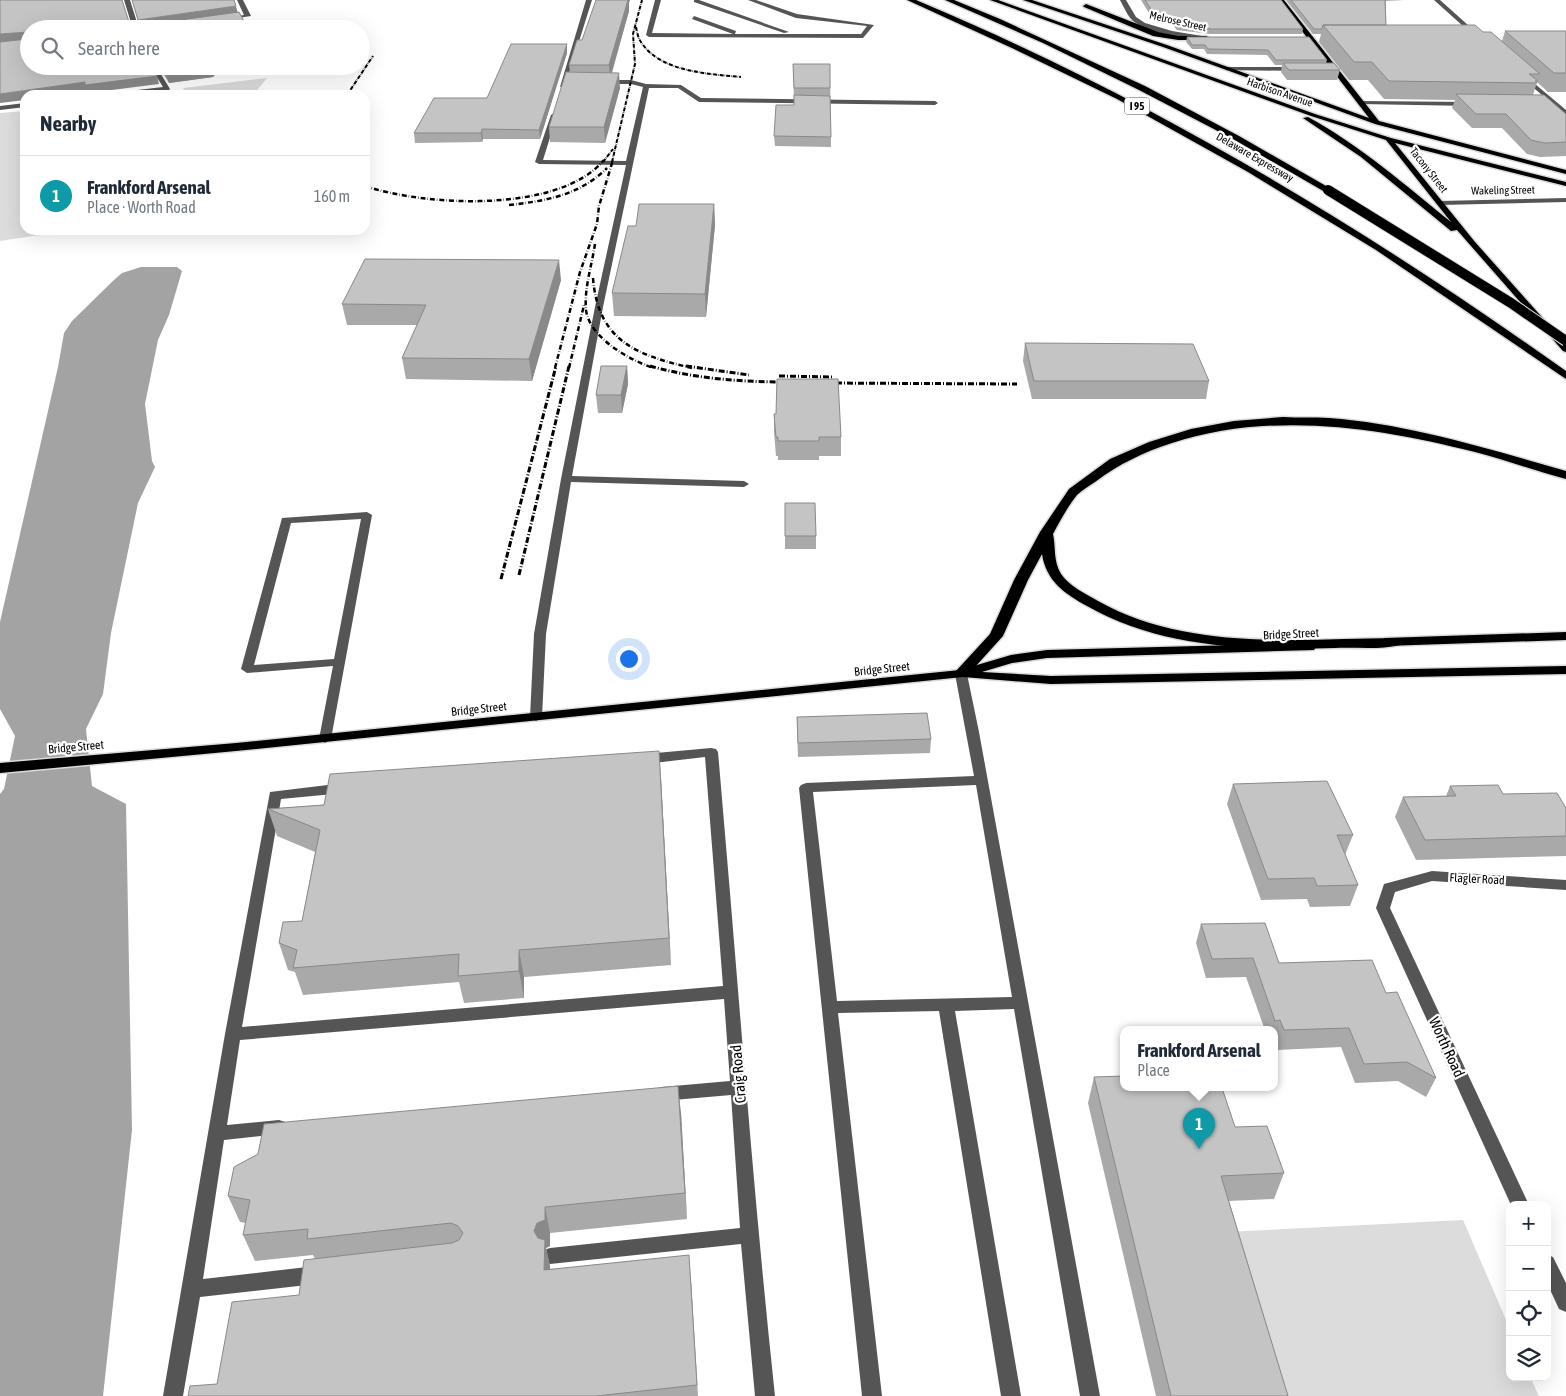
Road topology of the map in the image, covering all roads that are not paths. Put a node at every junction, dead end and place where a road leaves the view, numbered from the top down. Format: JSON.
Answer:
{"nodes":[{"id":1,"x":127,"y":0,"type":"edge"},
{"id":2,"x":240,"y":0,"type":"edge"},
{"id":3,"x":589,"y":0,"type":"edge"},
{"id":4,"x":658,"y":0,"type":"edge"},
{"id":5,"x":696,"y":0,"type":"edge"},
{"id":6,"x":750,"y":0,"type":"edge"},
{"id":7,"x":910,"y":0,"type":"edge"},
{"id":8,"x":948,"y":0,"type":"edge"},
{"id":9,"x":993,"y":0,"type":"edge"},
{"id":10,"x":1026,"y":0,"type":"edge"},
{"id":11,"x":1123,"y":0,"type":"edge"},
{"id":12,"x":1281,"y":0,"type":"edge"},
{"id":13,"x":1436,"y":0,"type":"edge"},
{"id":14,"x":694,"y":18,"type":"junction"},
{"id":15,"x":133,"y":20,"type":"edge"},
{"id":16,"x":220,"y":20,"type":"edge"},
{"id":17,"x":691,"y":35,"type":"junction"},
{"id":18,"x":744,"y":35,"type":"junction"},
{"id":19,"x":796,"y":35,"type":"junction"},
{"id":20,"x":1210,"y":38,"type":"junction"},
{"id":21,"x":1220,"y":38,"type":"edge"},
{"id":22,"x":1302,"y":38,"type":"edge"},
{"id":23,"x":1315,"y":38,"type":"junction"},
{"id":24,"x":1469,"y":38,"type":"edge"},
{"id":25,"x":1165,"y":46,"type":"junction"},
{"id":26,"x":1228,"y":69,"type":"junction"},
{"id":27,"x":1306,"y":69,"type":"edge"},
{"id":28,"x":1326,"y":69,"type":"edge"},
{"id":29,"x":1336,"y":69,"type":"junction"},
{"id":30,"x":1516,"y":70,"type":"edge"},
{"id":31,"x":158,"y":75,"type":"edge"},
{"id":32,"x":564,"y":82,"type":"junction"},
{"id":33,"x":573,"y":82,"type":"edge"},
{"id":34,"x":592,"y":82,"type":"edge"},
{"id":35,"x":646,"y":86,"type":"junction"},
{"id":36,"x":158,"y":90,"type":"edge"},
{"id":37,"x":561,"y":91,"type":"edge"},
{"id":38,"x":1566,"y":101,"type":"edge"},
{"id":39,"x":1274,"y":102,"type":"junction"},
{"id":40,"x":936,"y":103,"type":"dead end"},
{"id":41,"x":1362,"y":103,"type":"junction"},
{"id":42,"x":1478,"y":104,"type":"edge"},
{"id":43,"x":1551,"y":104,"type":"junction"},
{"id":44,"x":20,"y":106,"type":"edge"},
{"id":45,"x":0,"y":108,"type":"edge"},
{"id":46,"x":556,"y":108,"type":"edge"},
{"id":47,"x":1566,"y":114,"type":"edge"},
{"id":48,"x":1377,"y":123,"type":"junction"},
{"id":49,"x":1389,"y":139,"type":"junction"},
{"id":50,"x":630,"y":163,"type":"junction"},
{"id":51,"x":1566,"y":172,"type":"edge"},
{"id":52,"x":1566,"y":184,"type":"edge"},
{"id":53,"x":1566,"y":200,"type":"edge"},
{"id":54,"x":1440,"y":203,"type":"junction"},
{"id":55,"x":1472,"y":244,"type":"junction"},
{"id":56,"x":1566,"y":341,"type":"edge"},
{"id":57,"x":1566,"y":349,"type":"edge"},
{"id":58,"x":1566,"y":376,"type":"edge"},
{"id":59,"x":1566,"y":475,"type":"edge"},
{"id":60,"x":566,"y":479,"type":"junction"},
{"id":61,"x":744,"y":484,"type":"dead end"},
{"id":62,"x":1047,"y":532,"type":"junction"},
{"id":63,"x":1566,"y":636,"type":"edge"},
{"id":64,"x":1395,"y":642,"type":"junction"},
{"id":65,"x":339,"y":662,"type":"junction"},
{"id":66,"x":1566,"y":670,"type":"edge"},
{"id":67,"x":960,"y":674,"type":"junction"},
{"id":68,"x":536,"y":718,"type":"junction"},
{"id":69,"x":325,"y":738,"type":"junction"},
{"id":70,"x":632,"y":760,"type":"edge"},
{"id":71,"x":0,"y":768,"type":"edge"},
{"id":72,"x":981,"y":780,"type":"junction"},
{"id":73,"x":354,"y":787,"type":"edge"},
{"id":74,"x":1566,"y":885,"type":"edge"},
{"id":75,"x":1389,"y":888,"type":"joint"},
{"id":76,"x":731,"y":992,"type":"junction"},
{"id":77,"x":1020,"y":1004,"type":"junction"},
{"id":78,"x":946,"y":1005,"type":"junction"},
{"id":79,"x":830,"y":1007,"type":"junction"},
{"id":80,"x":233,"y":1034,"type":"junction"},
{"id":81,"x":740,"y":1087,"type":"junction"},
{"id":82,"x":651,"y":1095,"type":"edge"},
{"id":83,"x":295,"y":1126,"type":"edge"},
{"id":84,"x":216,"y":1133,"type":"junction"},
{"id":85,"x":1518,"y":1201,"type":"edge"},
{"id":86,"x":749,"y":1235,"type":"junction"},
{"id":87,"x":550,"y":1256,"type":"dead end"},
{"id":88,"x":1551,"y":1271,"type":"edge"},
{"id":89,"x":330,"y":1274,"type":"edge"},
{"id":90,"x":192,"y":1290,"type":"junction"},
{"id":91,"x":1566,"y":1303,"type":"edge"},
{"id":92,"x":173,"y":1396,"type":"edge"},
{"id":93,"x":765,"y":1396,"type":"edge"},
{"id":94,"x":872,"y":1396,"type":"edge"},
{"id":95,"x":1011,"y":1396,"type":"edge"},
{"id":96,"x":1090,"y":1396,"type":"edge"}],
"edges":[{"from":1,"to":15,"type":"street"},
{"from":2,"to":16,"type":"street"},
{"from":3,"to":32,"type":"street"},
{"from":4,"to":17,"type":"street"},
{"from":5,"to":14,"type":"street"},
{"from":5,"to":19,"type":"street"},
{"from":6,"to":19,"type":"street"},
{"from":7,"to":58,"type":"highway","name":"Delaware Expressway","number":"I 95"},
{"from":8,"to":56,"type":"highway","name":"Delaware Expressway","number":"I 95","bridge":true},
{"from":9,"to":39,"type":"main road","name":"Harbison Avenue"},
{"from":10,"to":25,"type":"main road","name":"Harbison Avenue"},
{"from":11,"to":20,"type":"street","name":"Melrose Street"},
{"from":12,"to":23,"type":"main road","name":"Tacony Street"},
{"from":13,"to":24,"type":"street"},
{"from":14,"to":17,"type":"street"},
{"from":14,"to":18,"type":"street"},
{"from":17,"to":18,"type":"street"},
{"from":18,"to":19,"type":"street"},
{"from":20,"to":21,"type":"street","name":"Melrose Street"},
{"from":20,"to":25,"type":"highway"},
{"from":22,"to":23,"type":"street"},
{"from":23,"to":29,"type":"main road","name":"Tacony Street"},
{"from":25,"to":26,"type":"main road","name":"Harbison Avenue"},
{"from":26,"to":27,"type":"street"},
{"from":26,"to":48,"type":"main road","name":"Harbison Avenue"},
{"from":28,"to":29,"type":"street"},
{"from":29,"to":41,"type":"main road","name":"Tacony Street"},
{"from":30,"to":43,"type":"street"},
{"from":31,"to":36,"type":"street"},
{"from":32,"to":33,"type":"street"},
{"from":32,"to":37,"type":"street"},
{"from":34,"to":35,"type":"street"},
{"from":35,"to":40,"type":"street"},
{"from":35,"to":50,"type":"street"},
{"from":38,"to":43,"type":"street"},
{"from":39,"to":49,"type":"main road","name":"Harbison Avenue"},
{"from":39,"to":55,"type":"main road"},
{"from":41,"to":42,"type":"street"},
{"from":41,"to":48,"type":"main road","name":"Tacony Street"},
{"from":43,"to":47,"type":"street"},
{"from":44,"to":45,"type":"street"},
{"from":46,"to":50,"type":"street"},
{"from":48,"to":49,"type":"main road","name":"Tacony Street"},
{"from":48,"to":51,"type":"main road","name":"Harbison Avenue"},
{"from":49,"to":52,"type":"main road","name":"Harbison Avenue"},
{"from":49,"to":54,"type":"main road","name":"Tacony Street"},
{"from":50,"to":60,"type":"street"},
{"from":53,"to":54,"type":"street","name":"Wakeling Street"},
{"from":54,"to":55,"type":"main road","name":"Tacony Street"},
{"from":55,"to":57,"type":"main road","name":"Tacony Street"},
{"from":59,"to":62,"type":"highway"},
{"from":60,"to":61,"type":"street"},
{"from":60,"to":68,"type":"street"},
{"from":62,"to":64,"type":"highway"},
{"from":62,"to":67,"type":"highway"},
{"from":63,"to":64,"type":"main road","name":"Bridge Street"},
{"from":64,"to":67,"type":"main road","name":"Bridge Street"},
{"from":65,"to":65,"type":"street"},
{"from":65,"to":69,"type":"street"},
{"from":66,"to":67,"type":"main road","name":"Bridge Street"},
{"from":67,"to":68,"type":"main road","name":"Bridge Street"},
{"from":67,"to":72,"type":"street"},
{"from":68,"to":69,"type":"main road","name":"Bridge Street"},
{"from":69,"to":71,"type":"main road","name":"Bridge Street"},
{"from":70,"to":76,"type":"street","name":"Craig Road"},
{"from":72,"to":77,"type":"street"},
{"from":72,"to":79,"type":"street"},
{"from":73,"to":80,"type":"street"},
{"from":74,"to":75,"type":"street","name":"Flagler Road"},
{"from":75,"to":85,"type":"street","name":"Worth Road"},
{"from":76,"to":80,"type":"street"},
{"from":76,"to":81,"type":"street","name":"Craig Road"},
{"from":77,"to":78,"type":"street"},
{"from":77,"to":96,"type":"street"},
{"from":78,"to":79,"type":"street"},
{"from":78,"to":95,"type":"street"},
{"from":79,"to":94,"type":"street"},
{"from":80,"to":84,"type":"street"},
{"from":81,"to":82,"type":"street"},
{"from":81,"to":86,"type":"street","name":"Craig Road"},
{"from":83,"to":84,"type":"street"},
{"from":84,"to":90,"type":"street"},
{"from":86,"to":87,"type":"street"},
{"from":86,"to":93,"type":"street","name":"Craig Road"},
{"from":88,"to":91,"type":"street"},
{"from":89,"to":90,"type":"street"},
{"from":90,"to":92,"type":"street"}]}
